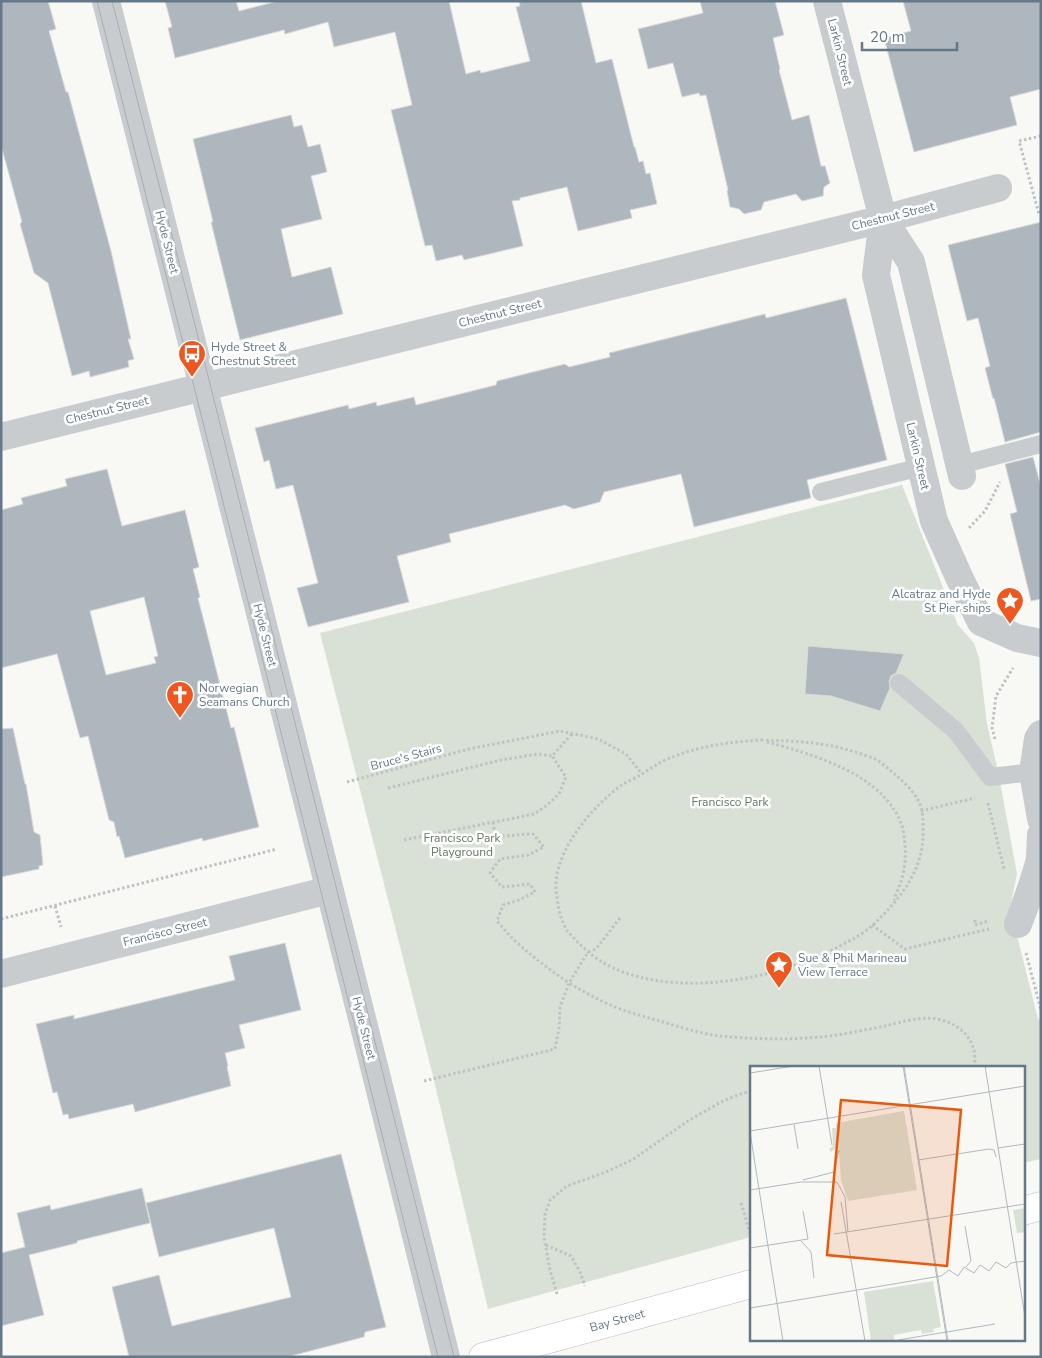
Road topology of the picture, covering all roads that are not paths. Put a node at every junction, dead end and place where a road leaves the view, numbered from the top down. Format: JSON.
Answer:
{"nodes":[{"id":1,"x":106,"y":1,"type":"edge"},
{"id":2,"x":827,"y":1,"type":"edge"},
{"id":3,"x":998,"y":188,"type":"dead end"},
{"id":4,"x":882,"y":219,"type":"junction"},
{"id":5,"x":203,"y":386,"type":"junction"},
{"id":6,"x":1,"y":437,"type":"edge"},
{"id":7,"x":1041,"y":444,"type":"edge"},
{"id":8,"x":921,"y":467,"type":"junction"},
{"id":9,"x":961,"y":471,"type":"joint"},
{"id":10,"x":821,"y":492,"type":"dead end"},
{"id":11,"x":1041,"y":643,"type":"edge"},
{"id":12,"x":899,"y":683,"type":"dead end"},
{"id":13,"x":1039,"y":737,"type":"edge"},
{"id":14,"x":1033,"y":772,"type":"junction"},
{"id":15,"x":1041,"y":819,"type":"edge"},
{"id":16,"x":1041,"y":835,"type":"edge"},
{"id":17,"x":329,"y":890,"type":"junction"},
{"id":18,"x":1018,"y":924,"type":"road end"},
{"id":19,"x":1,"y":974,"type":"edge"},
{"id":20,"x":1041,"y":1206,"type":"edge"},
{"id":21,"x":1024,"y":1210,"type":"edge"},
{"id":22,"x":750,"y":1284,"type":"edge"},
{"id":23,"x":446,"y":1357,"type":"edge"},
{"id":24,"x":483,"y":1357,"type":"edge"}],
"edges":[{"from":1,"to":5,"type":"street","name":"Hyde Street"},
{"from":2,"to":4,"type":"street","name":"Larkin Street"},
{"from":3,"to":4,"type":"street","name":"Chestnut Street"},
{"from":4,"to":5,"type":"street","name":"Chestnut Street"},
{"from":4,"to":8,"type":"street","name":"Larkin Street"},
{"from":4,"to":9,"type":"street","name":"Larkin Street"},
{"from":5,"to":6,"type":"street","name":"Chestnut Street"},
{"from":5,"to":17,"type":"street","name":"Hyde Street"},
{"from":7,"to":9,"type":"lane"},
{"from":8,"to":10,"type":"lane"},
{"from":8,"to":11,"type":"street","name":"Larkin Street"},
{"from":12,"to":14,"type":"lane"},
{"from":13,"to":14,"type":"street"},
{"from":14,"to":15,"type":"street"},
{"from":16,"to":18,"type":"street"},
{"from":17,"to":19,"type":"street","name":"Francisco Street"},
{"from":17,"to":23,"type":"street","name":"Hyde Street"},
{"from":20,"to":21,"type":"main road"},
{"from":22,"to":24,"type":"main road","name":"Bay Street"}]}
